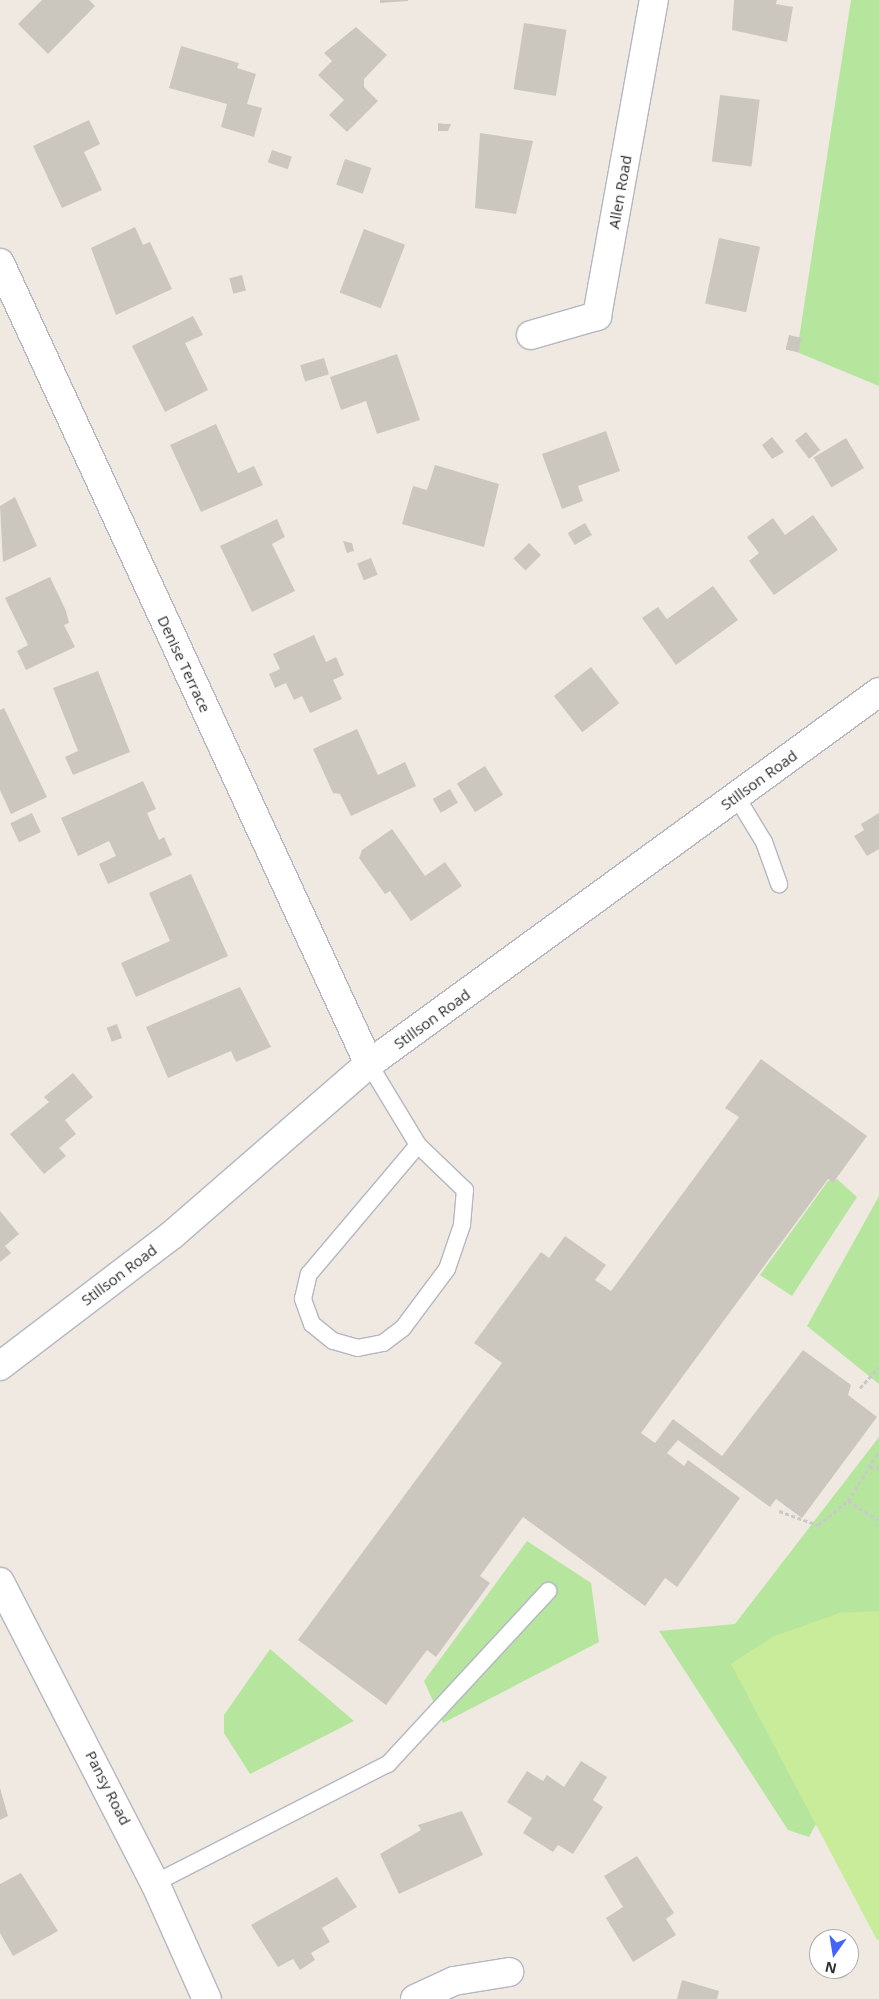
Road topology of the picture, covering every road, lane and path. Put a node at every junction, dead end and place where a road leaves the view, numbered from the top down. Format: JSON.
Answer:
{"nodes":[{"id":1,"x":654,"y":0,"type":"edge"},
{"id":2,"x":0,"y":263,"type":"edge"},
{"id":3,"x":531,"y":335,"type":"dead end"},
{"id":4,"x":879,"y":692,"type":"edge"},
{"id":5,"x":736,"y":796,"type":"junction"},
{"id":6,"x":779,"y":884,"type":"dead end"},
{"id":7,"x":369,"y":1064,"type":"junction"},
{"id":8,"x":418,"y":1145,"type":"junction"},
{"id":9,"x":0,"y":1366,"type":"edge"},
{"id":10,"x":879,"y":1367,"type":"edge"},
{"id":11,"x":860,"y":1388,"type":"dead end"},
{"id":12,"x":879,"y":1452,"type":"edge"},
{"id":13,"x":870,"y":1467,"type":"junction"},
{"id":14,"x":879,"y":1468,"type":"edge"},
{"id":15,"x":848,"y":1501,"type":"junction"},
{"id":16,"x":779,"y":1510,"type":"dead end"},
{"id":17,"x":879,"y":1520,"type":"edge"},
{"id":18,"x":0,"y":1582,"type":"edge"},
{"id":19,"x":548,"y":1591,"type":"dead end"},
{"id":20,"x":155,"y":1883,"type":"junction"},
{"id":21,"x":509,"y":1972,"type":"dead end"},
{"id":22,"x":207,"y":1999,"type":"edge"},
{"id":23,"x":415,"y":1999,"type":"edge"}],
"edges":[{"from":1,"to":3,"type":"street","name":"Allen Road"},
{"from":2,"to":7,"type":"street","name":"Denise Terrace"},
{"from":4,"to":5,"type":"street","name":"Stillson Road"},
{"from":5,"to":6,"type":"lane"},
{"from":5,"to":7,"type":"street","name":"Stillson Road"},
{"from":7,"to":8,"type":"lane"},
{"from":7,"to":9,"type":"street","name":"Stillson Road"},
{"from":8,"to":8,"type":"lane"},
{"from":10,"to":11,"type":"path"},
{"from":12,"to":13,"type":"path"},
{"from":13,"to":14,"type":"path"},
{"from":13,"to":15,"type":"path"},
{"from":15,"to":16,"type":"path"},
{"from":15,"to":17,"type":"path"},
{"from":18,"to":20,"type":"street","name":"Pansy Road"},
{"from":19,"to":20,"type":"lane"},
{"from":20,"to":22,"type":"street","name":"Pansy Road"},
{"from":21,"to":23,"type":"street"}]}
